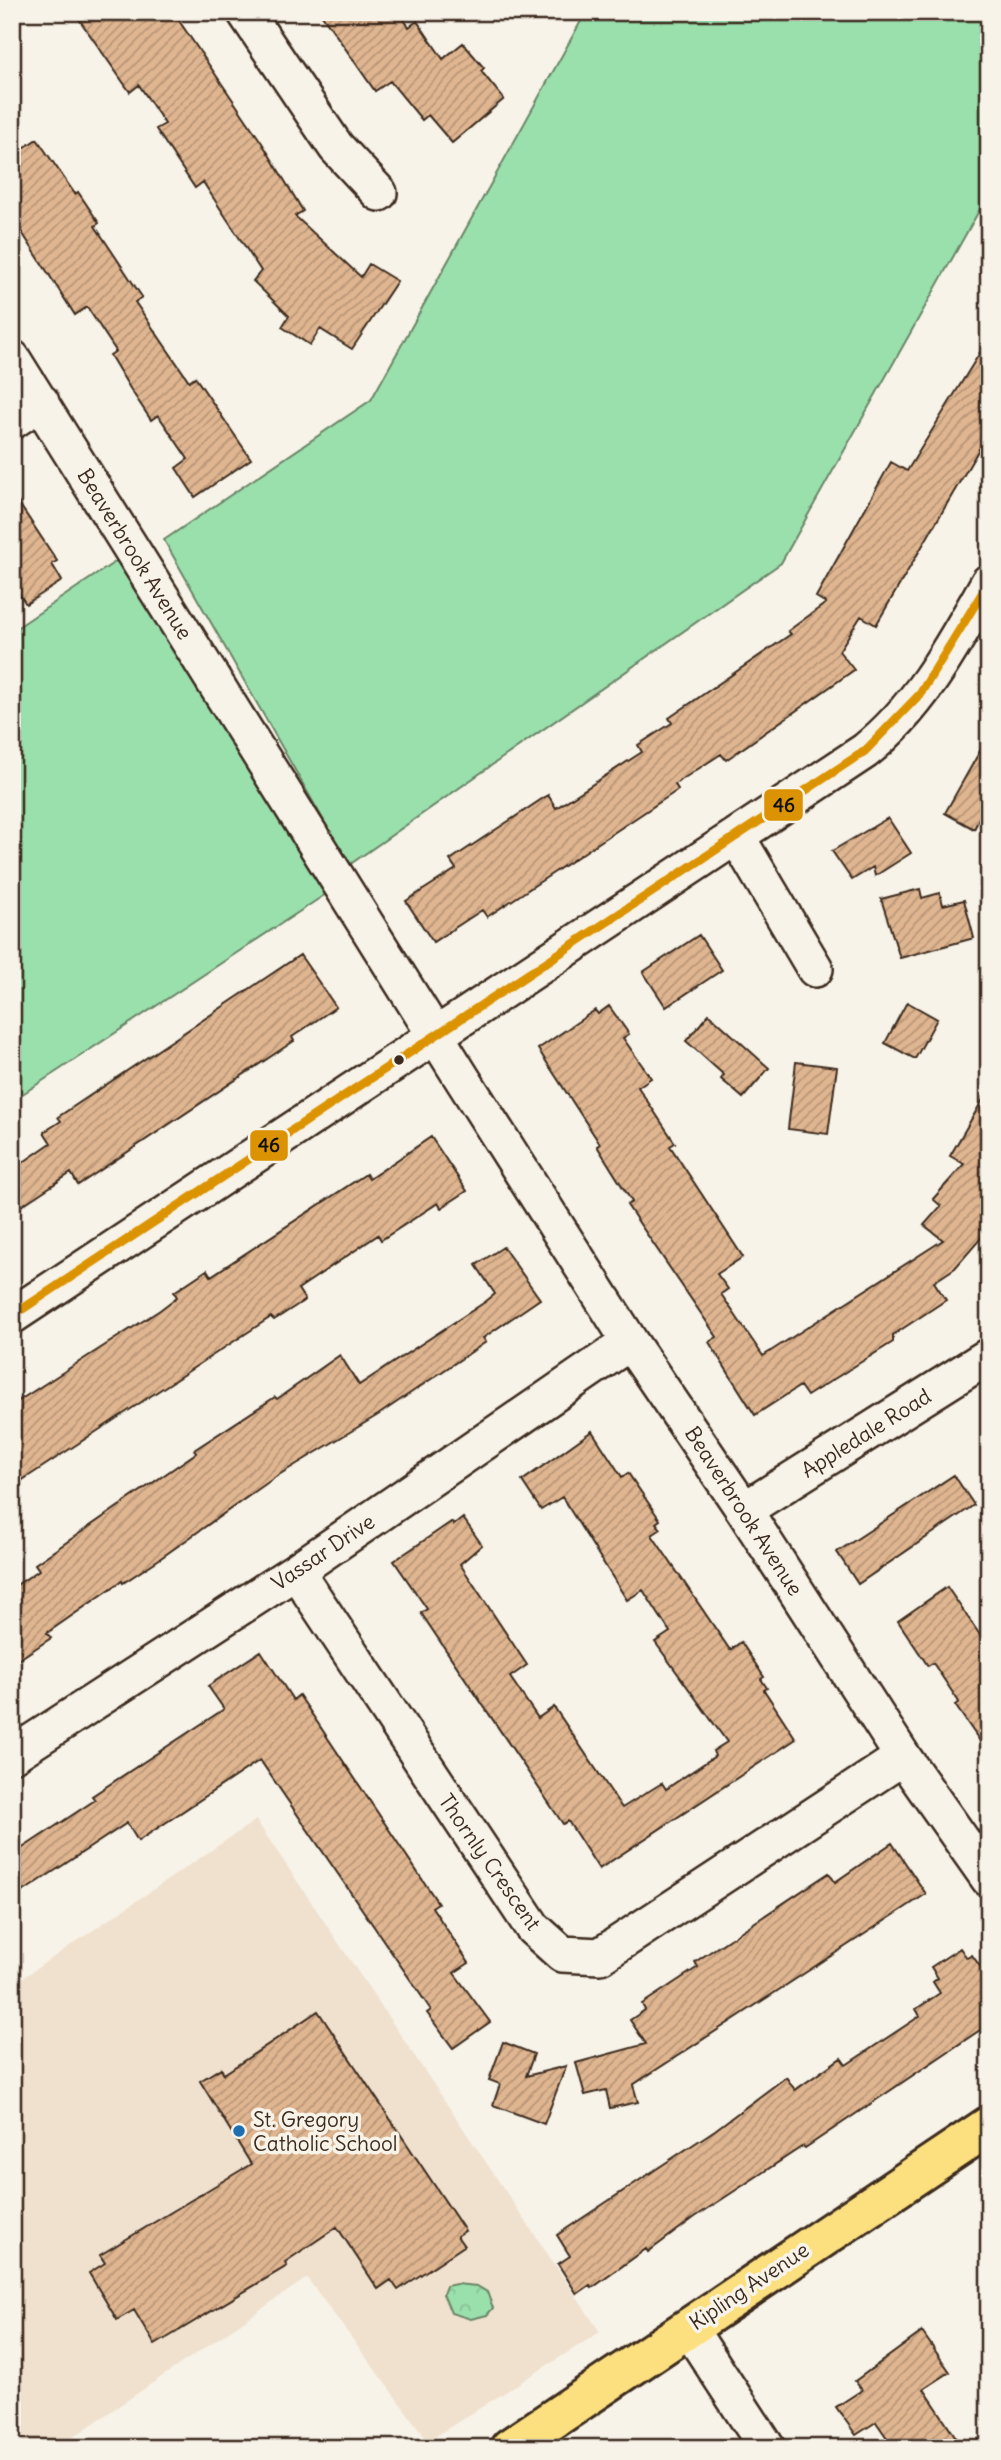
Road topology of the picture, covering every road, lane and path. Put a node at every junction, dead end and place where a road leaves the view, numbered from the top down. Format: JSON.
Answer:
{"nodes":[{"id":1,"x":245,"y":12,"type":"edge"},
{"id":2,"x":379,"y":193,"type":"dead end"},
{"id":3,"x":12,"y":358,"type":"edge"},
{"id":4,"x":41,"y":402,"type":"junction"},
{"id":5,"x":12,"y":421,"type":"edge"},
{"id":6,"x":989,"y":582,"type":"edge"},
{"id":7,"x":737,"y":837,"type":"junction"},
{"id":8,"x":815,"y":969,"type":"dead end"},
{"id":9,"x":435,"y":1036,"type":"junction"},
{"id":10,"x":12,"y":1315,"type":"edge"},
{"id":11,"x":631,"y":1342,"type":"junction"},
{"id":12,"x":989,"y":1356,"type":"edge"},
{"id":13,"x":744,"y":1510,"type":"junction"},
{"id":14,"x":296,"y":1571,"type":"junction"},
{"id":15,"x":12,"y":1755,"type":"edge"},
{"id":16,"x":903,"y":1757,"type":"junction"},
{"id":17,"x":989,"y":1879,"type":"edge"},
{"id":18,"x":989,"y":2126,"type":"edge"},
{"id":19,"x":688,"y":2327,"type":"junction"},
{"id":20,"x":510,"y":2448,"type":"edge"},
{"id":21,"x":767,"y":2448,"type":"edge"}],
"edges":[{"from":1,"to":2,"type":"street"},
{"from":3,"to":4,"type":"street","name":"Beaverbrook Avenue"},
{"from":4,"to":5,"type":"street"},
{"from":4,"to":9,"type":"street","name":"Beaverbrook Avenue"},
{"from":6,"to":7,"type":"street"},
{"from":7,"to":8,"type":"street"},
{"from":7,"to":9,"type":"street"},
{"from":9,"to":10,"type":"street"},
{"from":9,"to":11,"type":"street","name":"Beaverbrook Avenue"},
{"from":11,"to":13,"type":"street","name":"Beaverbrook Avenue"},
{"from":11,"to":14,"type":"street","name":"Vassar Drive"},
{"from":12,"to":13,"type":"street","name":"Appledale Road"},
{"from":13,"to":16,"type":"street","name":"Beaverbrook Avenue"},
{"from":14,"to":15,"type":"street","name":"Vassar Drive"},
{"from":14,"to":16,"type":"street","name":"Thornly Crescent"},
{"from":16,"to":17,"type":"street","name":"Beaverbrook Avenue"},
{"from":18,"to":19,"type":"main road","name":"Kipling Avenue"},
{"from":19,"to":20,"type":"main road","name":"Kipling Avenue"},
{"from":19,"to":21,"type":"street"}]}
